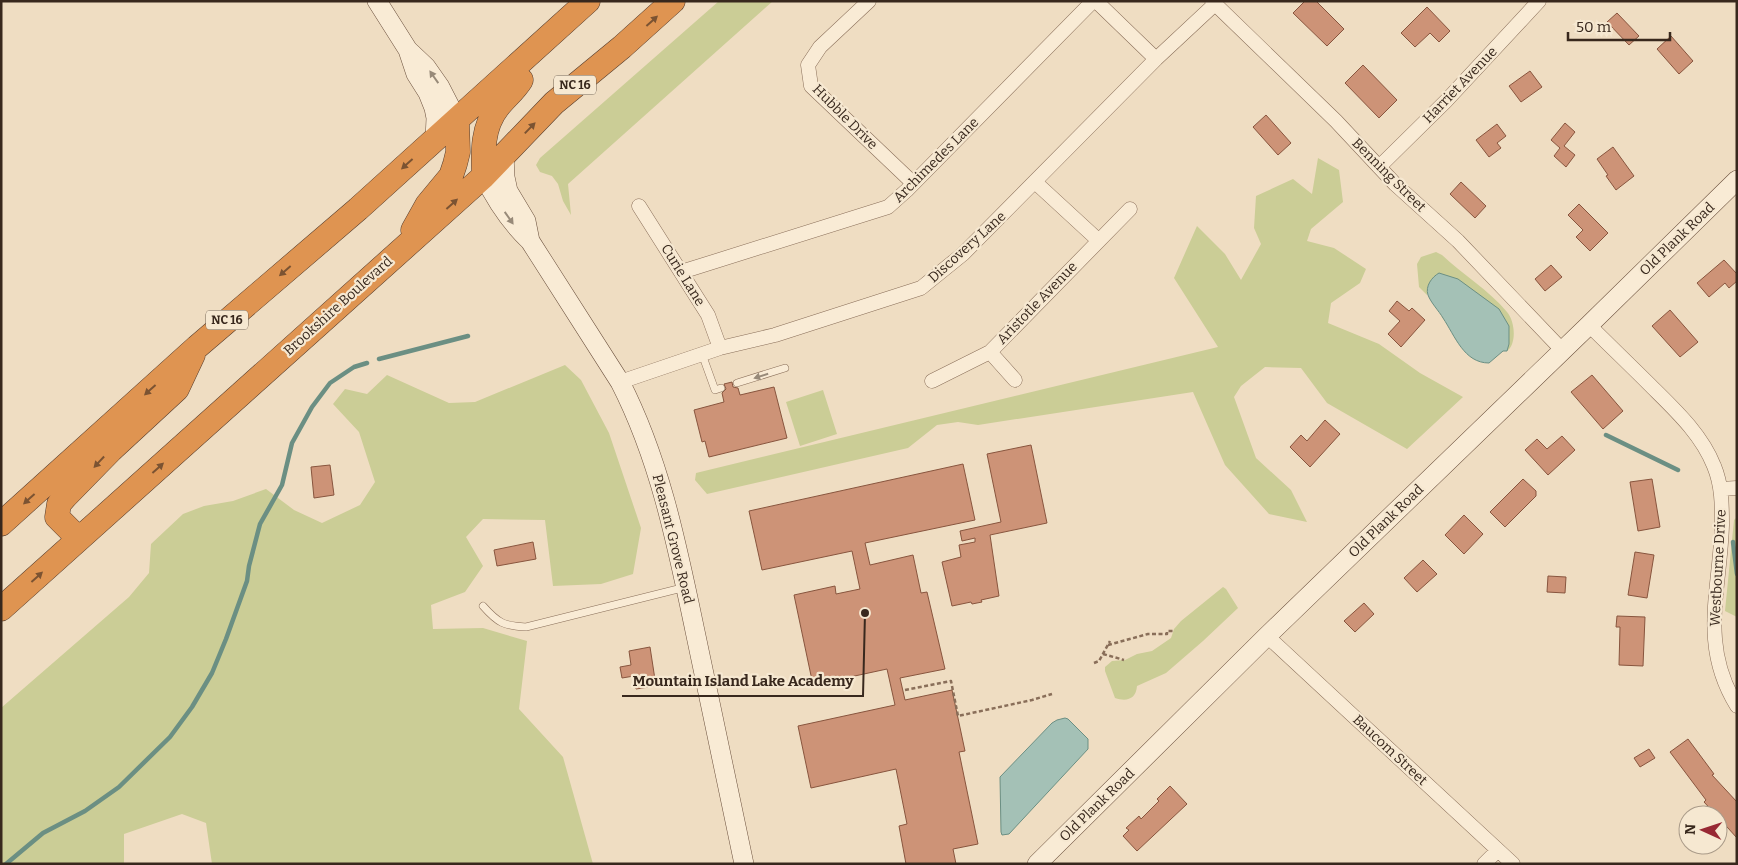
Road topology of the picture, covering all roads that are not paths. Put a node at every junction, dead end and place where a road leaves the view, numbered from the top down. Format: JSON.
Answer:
{"nodes":[{"id":1,"x":377,"y":1,"type":"edge"},
{"id":2,"x":588,"y":1,"type":"edge"},
{"id":3,"x":673,"y":1,"type":"edge"},
{"id":4,"x":868,"y":1,"type":"edge"},
{"id":5,"x":1095,"y":1,"type":"edge"},
{"id":6,"x":1539,"y":1,"type":"edge"},
{"id":7,"x":1213,"y":3,"type":"edge"},
{"id":8,"x":549,"y":37,"type":"junction"},
{"id":9,"x":408,"y":50,"type":"junction"},
{"id":10,"x":1156,"y":59,"type":"junction"},
{"id":11,"x":457,"y":120,"type":"junction"},
{"id":12,"x":434,"y":140,"type":"junction"},
{"id":13,"x":504,"y":155,"type":"junction"},
{"id":14,"x":1379,"y":167,"type":"junction"},
{"id":15,"x":484,"y":176,"type":"junction"},
{"id":16,"x":1737,"y":180,"type":"edge"},
{"id":17,"x":913,"y":182,"type":"junction"},
{"id":18,"x":1035,"y":182,"type":"junction"},
{"id":19,"x":639,"y":206,"type":"dead end"},
{"id":20,"x":1130,"y":208,"type":"dead end"},
{"id":21,"x":1098,"y":240,"type":"junction"},
{"id":22,"x":530,"y":242,"type":"junction"},
{"id":23,"x":403,"y":248,"type":"junction"},
{"id":24,"x":681,"y":272,"type":"junction"},
{"id":25,"x":1589,"y":325,"type":"junction"},
{"id":26,"x":197,"y":347,"type":"junction"},
{"id":27,"x":720,"y":348,"type":"junction"},
{"id":28,"x":1563,"y":351,"type":"junction"},
{"id":29,"x":990,"y":352,"type":"junction"},
{"id":30,"x":702,"y":354,"type":"junction"},
{"id":31,"x":785,"y":368,"type":"dead end"},
{"id":32,"x":1015,"y":380,"type":"dead end"},
{"id":33,"x":932,"y":381,"type":"dead end"},
{"id":34,"x":620,"y":382,"type":"junction"},
{"id":35,"x":737,"y":383,"type":"dead end"},
{"id":36,"x":721,"y":388,"type":"dead end"},
{"id":37,"x":1737,"y":488,"type":"edge"},
{"id":38,"x":1721,"y":489,"type":"junction"},
{"id":39,"x":1,"y":524,"type":"edge"},
{"id":40,"x":79,"y":539,"type":"junction"},
{"id":41,"x":686,"y":587,"type":"junction"},
{"id":42,"x":483,"y":606,"type":"dead end"},
{"id":43,"x":1,"y":609,"type":"edge"},
{"id":44,"x":1267,"y":636,"type":"junction"},
{"id":45,"x":1737,"y":706,"type":"edge"},
{"id":46,"x":1498,"y":850,"type":"junction"},
{"id":47,"x":744,"y":864,"type":"edge"},
{"id":48,"x":1037,"y":864,"type":"edge"},
{"id":49,"x":1484,"y":864,"type":"edge"},
{"id":50,"x":1512,"y":864,"type":"edge"}],
"edges":[{"from":1,"to":9,"type":"street"},
{"from":2,"to":8,"type":"highway","number":"NC 16"},
{"from":13,"to":3,"type":"highway","name":"Brookshire Boulevard","number":"NC 16","one_way":true},
{"from":4,"to":17,"type":"street","name":"Hubble Drive"},
{"from":5,"to":10,"type":"street"},
{"from":5,"to":17,"type":"street","name":"Archimedes Lane"},
{"from":6,"to":14,"type":"street","name":"Harriet Avenue"},
{"from":7,"to":10,"type":"street","name":"Discovery Lane"},
{"from":7,"to":14,"type":"street","name":"Benning Street"},
{"from":8,"to":11,"type":"highway","number":"NC 16"},
{"from":8,"to":15,"type":"highway"},
{"from":11,"to":9,"type":"street","one_way":true},
{"from":9,"to":12,"type":"street"},
{"from":10,"to":18,"type":"street","name":"Discovery Lane"},
{"from":11,"to":12,"type":"highway","number":"NC 16"},
{"from":11,"to":23,"type":"highway"},
{"from":12,"to":26,"type":"highway","number":"NC 16","one_way":true},
{"from":13,"to":15,"type":"highway","name":"Brookshire Boulevard","number":"NC 16"},
{"from":13,"to":22,"type":"street","name":"Pleasant Grove Road"},
{"from":14,"to":28,"type":"street","name":"Benning Street"},
{"from":15,"to":22,"type":"street","name":"Pleasant Grove Road","one_way":true},
{"from":23,"to":15,"type":"highway","name":"Brookshire Boulevard","number":"NC 16","one_way":true},
{"from":16,"to":25,"type":"street","name":"Old Plank Road"},
{"from":17,"to":24,"type":"street","name":"Archimedes Lane"},
{"from":18,"to":21,"type":"street"},
{"from":18,"to":27,"type":"street","name":"Discovery Lane"},
{"from":19,"to":24,"type":"street","name":"Curie Lane"},
{"from":20,"to":21,"type":"street","name":"Aristotle Avenue"},
{"from":21,"to":29,"type":"street","name":"Aristotle Avenue"},
{"from":22,"to":34,"type":"street","name":"Pleasant Grove Road"},
{"from":40,"to":23,"type":"highway","name":"Brookshire Boulevard","number":"NC 16","one_way":true},
{"from":24,"to":27,"type":"street","name":"Curie Lane"},
{"from":25,"to":28,"type":"street","name":"Old Plank Road"},
{"from":25,"to":38,"type":"street","name":"Westbourne Drive"},
{"from":26,"to":39,"type":"highway","number":"NC 16","one_way":true},
{"from":26,"to":40,"type":"highway","one_way":true},
{"from":27,"to":30,"type":"street","name":"Discovery Lane"},
{"from":28,"to":44,"type":"street","name":"Old Plank Road"},
{"from":29,"to":32,"type":"street"},
{"from":29,"to":33,"type":"street","name":"Aristotle Avenue"},
{"from":30,"to":34,"type":"street","name":"Discovery Lane"},
{"from":30,"to":36,"type":"lane"},
{"from":31,"to":35,"type":"lane","one_way":true},
{"from":34,"to":41,"type":"street","name":"Pleasant Grove Road"},
{"from":37,"to":38,"type":"street"},
{"from":38,"to":45,"type":"street","name":"Westbourne Drive"},
{"from":43,"to":40,"type":"highway","name":"Brookshire Boulevard","number":"NC 16","one_way":true},
{"from":41,"to":42,"type":"lane"},
{"from":41,"to":47,"type":"street","name":"Pleasant Grove Road"},
{"from":44,"to":46,"type":"street","name":"Baucom Street"},
{"from":44,"to":48,"type":"street","name":"Old Plank Road"},
{"from":46,"to":49,"type":"street"},
{"from":46,"to":50,"type":"street","name":"Baucom Street"}]}
